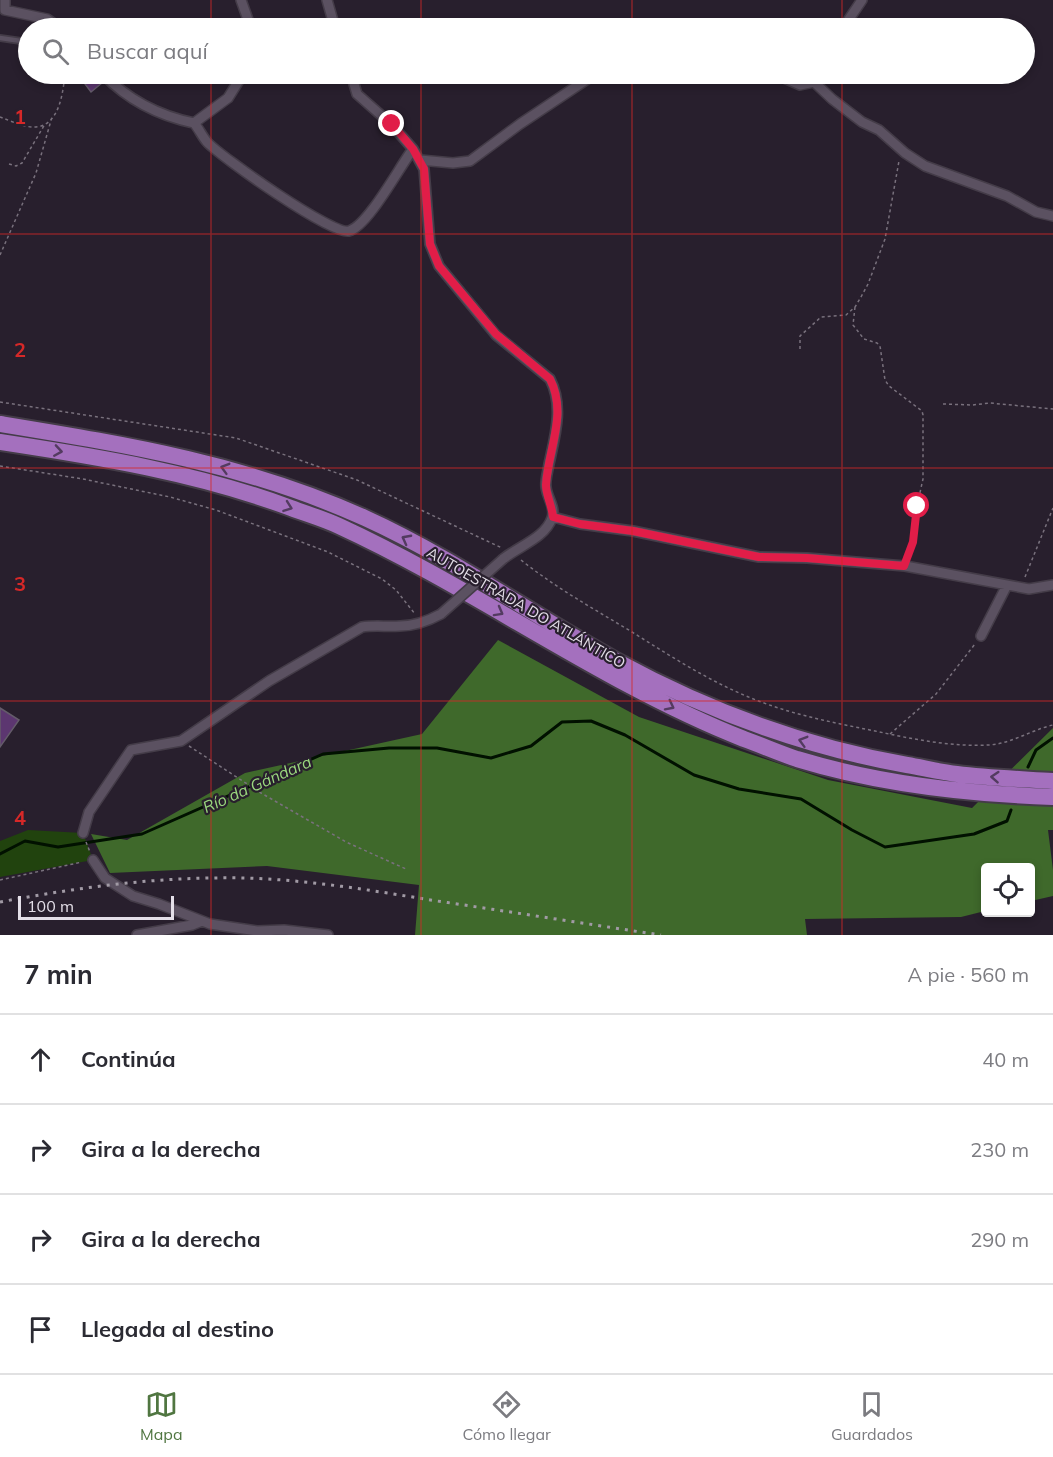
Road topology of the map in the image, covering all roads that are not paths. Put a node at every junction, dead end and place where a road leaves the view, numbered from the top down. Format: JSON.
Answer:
{"nodes":[{"id":1,"x":242,"y":0,"type":"edge"},
{"id":2,"x":327,"y":0,"type":"edge"},
{"id":3,"x":862,"y":0,"type":"edge"},
{"id":4,"x":4,"y":7,"type":"edge"},
{"id":5,"x":40,"y":18,"type":"edge"},
{"id":6,"x":248,"y":18,"type":"edge"},
{"id":7,"x":330,"y":18,"type":"edge"},
{"id":8,"x":850,"y":18,"type":"edge"},
{"id":9,"x":0,"y":38,"type":"edge"},
{"id":10,"x":18,"y":41,"type":"edge"},
{"id":11,"x":115,"y":84,"type":"edge"},
{"id":12,"x":237,"y":84,"type":"edge"},
{"id":13,"x":354,"y":84,"type":"edge"},
{"id":14,"x":580,"y":84,"type":"edge"},
{"id":15,"x":821,"y":84,"type":"edge"},
{"id":16,"x":194,"y":123,"type":"junction"},
{"id":17,"x":413,"y":149,"type":"junction"},
{"id":18,"x":420,"y":160,"type":"junction"},
{"id":19,"x":1053,"y":216,"type":"edge"},
{"id":20,"x":0,"y":424,"type":"edge"},
{"id":21,"x":0,"y":442,"type":"edge"},
{"id":22,"x":553,"y":517,"type":"junction"},
{"id":23,"x":1007,"y":585,"type":"junction"},
{"id":24,"x":1053,"y":585,"type":"edge"},
{"id":25,"x":981,"y":636,"type":"road end"},
{"id":26,"x":1053,"y":781,"type":"edge"},
{"id":27,"x":1053,"y":796,"type":"edge"},
{"id":28,"x":83,"y":833,"type":"road end"},
{"id":29,"x":93,"y":860,"type":"road end"},
{"id":30,"x":202,"y":921,"type":"junction"},
{"id":31,"x":261,"y":933,"type":"edge"},
{"id":32,"x":137,"y":935,"type":"edge"},
{"id":33,"x":328,"y":935,"type":"edge"}],
"edges":[{"from":1,"to":6,"type":"street"},
{"from":2,"to":7,"type":"street"},
{"from":3,"to":8,"type":"street"},
{"from":4,"to":5,"type":"street"},
{"from":9,"to":10,"type":"lane"},
{"from":11,"to":16,"type":"street"},
{"from":12,"to":16,"type":"street"},
{"from":13,"to":17,"type":"street"},
{"from":14,"to":18,"type":"street"},
{"from":15,"to":19,"type":"street"},
{"from":16,"to":17,"type":"street"},
{"from":17,"to":18,"type":"street"},
{"from":18,"to":22,"type":"street"},
{"from":26,"to":20,"type":"highway","name":"AUTOESTRADA DO ATLÁNTICO","one_way":true},
{"from":21,"to":27,"type":"highway","name":"AUTOESTRADA DO ATLÁNTICO","one_way":true},
{"from":22,"to":23,"type":"street"},
{"from":22,"to":28,"type":"street","bridge":true},
{"from":23,"to":24,"type":"street"},
{"from":23,"to":25,"type":"street"},
{"from":29,"to":30,"type":"street"},
{"from":30,"to":31,"type":"street"},
{"from":30,"to":32,"type":"street"},
{"from":31,"to":33,"type":"street"}]}
